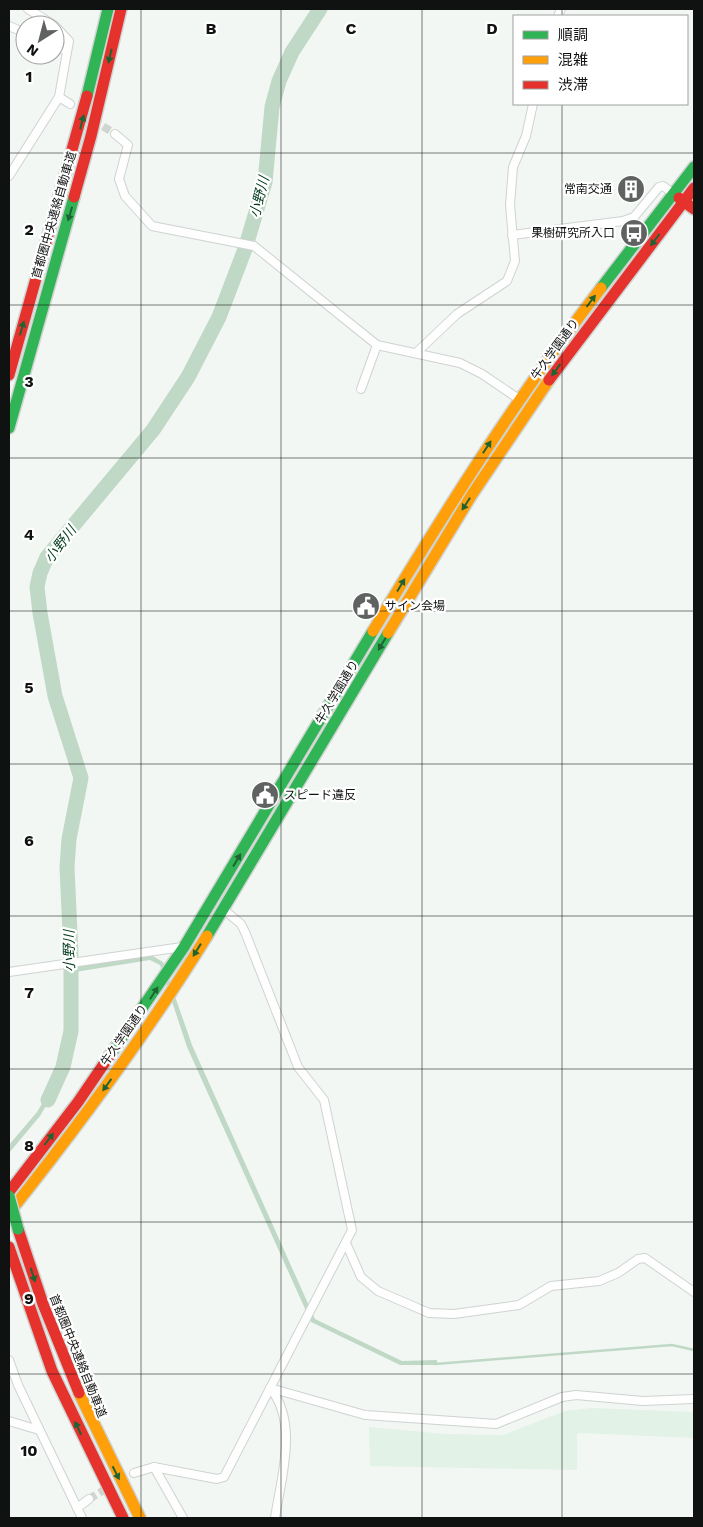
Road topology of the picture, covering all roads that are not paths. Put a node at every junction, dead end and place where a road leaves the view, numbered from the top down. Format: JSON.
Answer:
{"nodes":[{"id":1,"x":108,"y":9,"type":"edge"},
{"id":2,"x":121,"y":9,"type":"edge"},
{"id":3,"x":65,"y":37,"type":"edge"},
{"id":4,"x":67,"y":51,"type":"joint"},
{"id":5,"x":59,"y":98,"type":"junction"},
{"id":6,"x":70,"y":104,"type":"dead end"},
{"id":7,"x":533,"y":105,"type":"edge"},
{"id":8,"x":115,"y":134,"type":"tunnel mouth"},
{"id":9,"x":694,"y":167,"type":"edge"},
{"id":10,"x":9,"y":176,"type":"edge"},
{"id":11,"x":694,"y":188,"type":"edge"},
{"id":12,"x":674,"y":194,"type":"junction"},
{"id":13,"x":684,"y":202,"type":"junction"},
{"id":14,"x":694,"y":209,"type":"edge"},
{"id":15,"x":512,"y":235,"type":"junction"},
{"id":16,"x":377,"y":345,"type":"junction"},
{"id":17,"x":416,"y":353,"type":"junction"},
{"id":18,"x":9,"y":375,"type":"edge"},
{"id":19,"x":361,"y":389,"type":"dead end"},
{"id":20,"x":519,"y":399,"type":"junction"},
{"id":21,"x":9,"y":428,"type":"edge"},
{"id":22,"x":212,"y":902,"type":"junction"},
{"id":23,"x":223,"y":908,"type":"junction"},
{"id":24,"x":184,"y":947,"type":"junction"},
{"id":25,"x":9,"y":972,"type":"edge"},
{"id":26,"x":9,"y":1192,"type":"edge"},
{"id":27,"x":9,"y":1196,"type":"edge"},
{"id":28,"x":9,"y":1213,"type":"edge"},
{"id":29,"x":346,"y":1242,"type":"junction"},
{"id":30,"x":9,"y":1247,"type":"edge"},
{"id":31,"x":694,"y":1292,"type":"edge"},
{"id":32,"x":9,"y":1360,"type":"edge"},
{"id":33,"x":270,"y":1388,"type":"junction"},
{"id":34,"x":694,"y":1399,"type":"edge"},
{"id":35,"x":9,"y":1421,"type":"edge"},
{"id":36,"x":39,"y":1430,"type":"junction"},
{"id":37,"x":154,"y":1468,"type":"junction"},
{"id":38,"x":134,"y":1473,"type":"dead end"},
{"id":39,"x":89,"y":1498,"type":"tunnel mouth"},
{"id":40,"x":77,"y":1508,"type":"junction"},
{"id":41,"x":82,"y":1518,"type":"edge"},
{"id":42,"x":123,"y":1518,"type":"edge"},
{"id":43,"x":140,"y":1518,"type":"edge"},
{"id":44,"x":183,"y":1518,"type":"edge"},
{"id":45,"x":275,"y":1518,"type":"edge"}],
"edges":[{"from":18,"to":1,"type":"main road","name":"首都圏中央連絡自動車道","one_way":true},
{"from":2,"to":21,"type":"main road","name":"首都圏中央連絡自動車道","one_way":true},
{"from":3,"to":4,"type":"street"},
{"from":4,"to":5,"type":"street"},
{"from":5,"to":6,"type":"street"},
{"from":5,"to":10,"type":"street"},
{"from":7,"to":15,"type":"street"},
{"from":8,"to":16,"type":"street"},
{"from":9,"to":12,"type":"main road","name":"牛久学園通り"},
{"from":11,"to":13,"type":"main road","name":"牛久学園通り"},
{"from":12,"to":13,"type":"main road"},
{"from":12,"to":15,"type":"street"},
{"from":20,"to":12,"type":"main road","name":"牛久学園通り","one_way":true},
{"from":13,"to":14,"type":"main road"},
{"from":13,"to":23,"type":"main road","name":"牛久学園通り","one_way":true},
{"from":15,"to":17,"type":"street"},
{"from":16,"to":17,"type":"street"},
{"from":16,"to":19,"type":"street"},
{"from":17,"to":20,"type":"street"},
{"from":22,"to":20,"type":"main road","name":"牛久学園通り","one_way":true},
{"from":22,"to":23,"type":"street"},
{"from":22,"to":24,"type":"main road","name":"牛久学園通り"},
{"from":23,"to":28,"type":"main road","name":"牛久学園通り","one_way":true},
{"from":23,"to":29,"type":"street"},
{"from":24,"to":25,"type":"street"},
{"from":26,"to":24,"type":"main road","name":"牛久学園通り","one_way":true},
{"from":27,"to":43,"type":"main road","name":"首都圏中央連絡自動車道","one_way":true,"bridge":true},
{"from":29,"to":31,"type":"street"},
{"from":29,"to":33,"type":"street"},
{"from":42,"to":30,"type":"main road","one_way":true},
{"from":32,"to":36,"type":"street"},
{"from":33,"to":34,"type":"street"},
{"from":33,"to":37,"type":"street"},
{"from":33,"to":45,"type":"street"},
{"from":35,"to":36,"type":"street"},
{"from":36,"to":40,"type":"street"},
{"from":37,"to":38,"type":"street"},
{"from":37,"to":44,"type":"street"},
{"from":39,"to":40,"type":"street"},
{"from":40,"to":41,"type":"street"}]}
